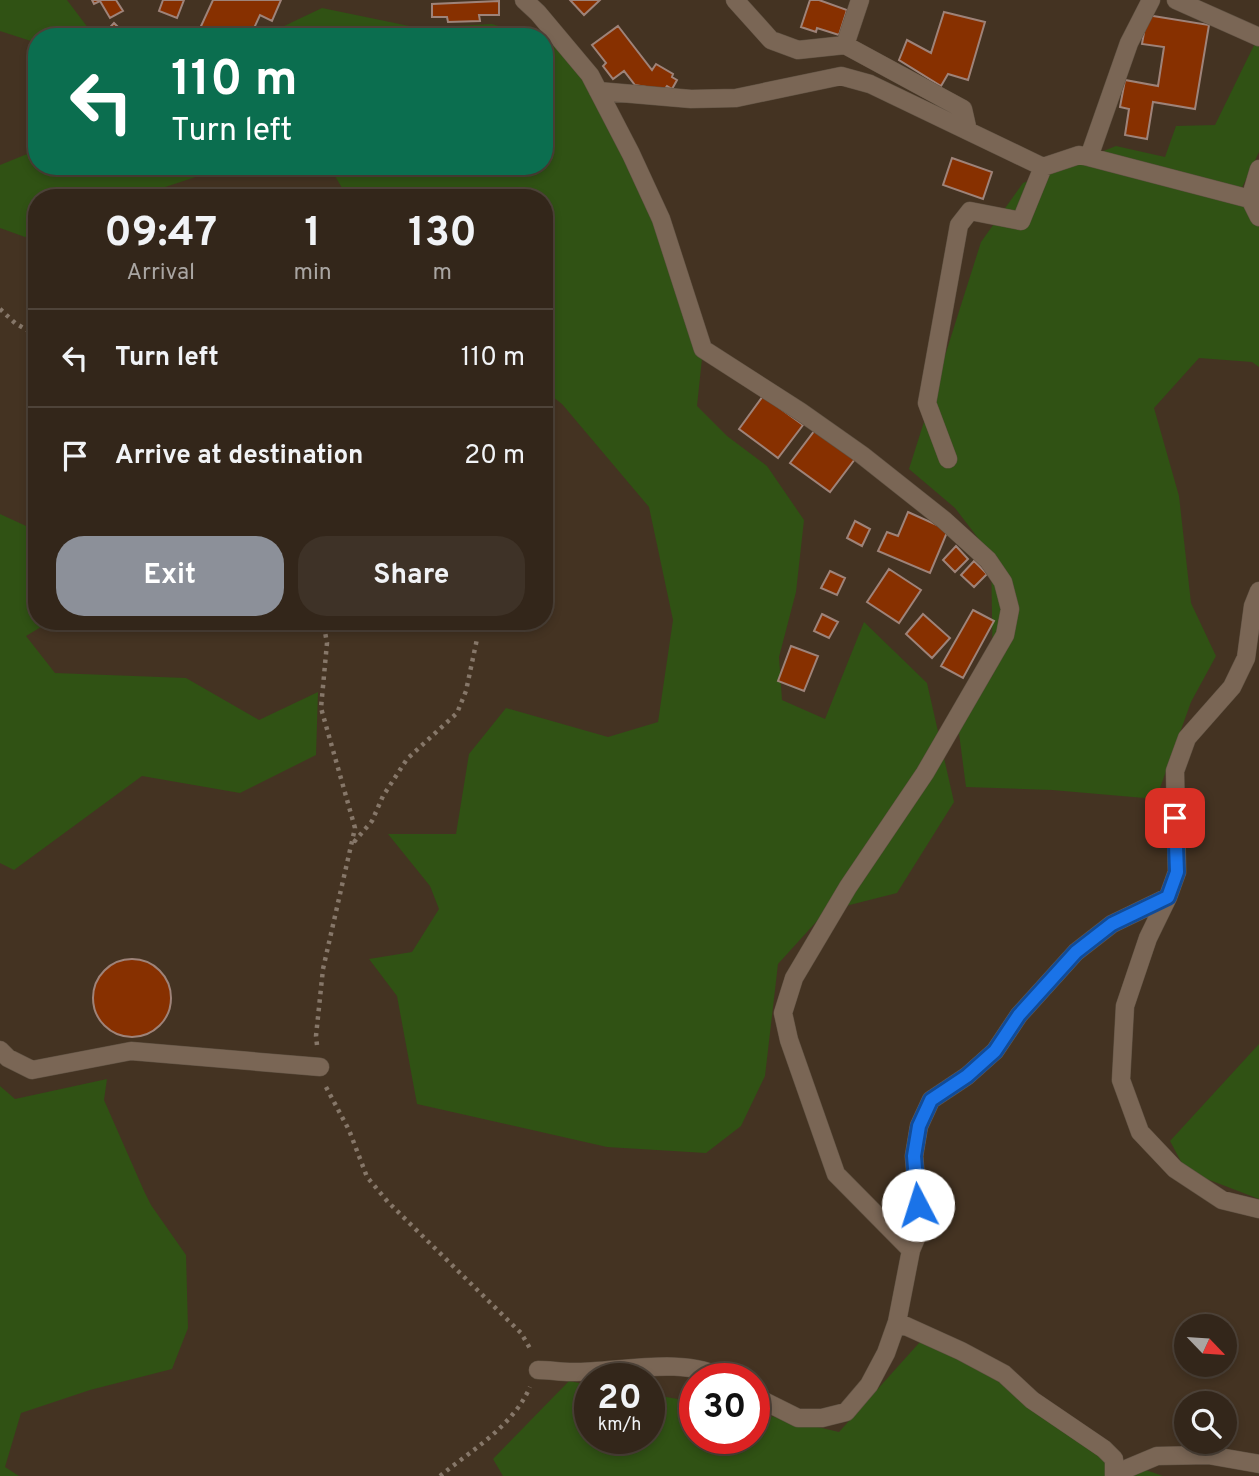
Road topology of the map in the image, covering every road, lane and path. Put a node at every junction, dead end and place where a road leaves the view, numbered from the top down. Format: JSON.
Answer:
{"nodes":[{"id":1,"x":524,"y":0,"type":"edge"},
{"id":2,"x":735,"y":0,"type":"edge"},
{"id":3,"x":860,"y":0,"type":"edge"},
{"id":4,"x":1152,"y":0,"type":"edge"},
{"id":5,"x":1175,"y":0,"type":"edge"},
{"id":6,"x":551,"y":28,"type":"edge"},
{"id":7,"x":553,"y":31,"type":"edge"},
{"id":8,"x":1259,"y":37,"type":"edge"},
{"id":9,"x":845,"y":45,"type":"junction"},
{"id":10,"x":598,"y":90,"type":"junction"},
{"id":11,"x":968,"y":131,"type":"junction"},
{"id":12,"x":1089,"y":157,"type":"junction"},
{"id":13,"x":1043,"y":167,"type":"junction"},
{"id":14,"x":1259,"y":169,"type":"edge"},
{"id":15,"x":1250,"y":199,"type":"junction"},
{"id":16,"x":1259,"y":217,"type":"edge"},
{"id":17,"x":0,"y":309,"type":"edge"},
{"id":18,"x":28,"y":331,"type":"edge"},
{"id":19,"x":948,"y":459,"type":"dead end"},
{"id":20,"x":1259,"y":591,"type":"edge"},
{"id":21,"x":325,"y":630,"type":"edge"},
{"id":22,"x":478,"y":639,"type":"dead end"},
{"id":23,"x":352,"y":845,"type":"junction"},
{"id":24,"x":1168,"y":897,"type":"junction"},
{"id":25,"x":0,"y":1050,"type":"edge"},
{"id":26,"x":320,"y":1067,"type":"junction"},
{"id":27,"x":1259,"y":1209,"type":"edge"},
{"id":28,"x":911,"y":1250,"type":"junction"},
{"id":29,"x":897,"y":1322,"type":"junction"},
{"id":30,"x":679,"y":1367,"type":"edge"},
{"id":31,"x":538,"y":1370,"type":"junction"},
{"id":32,"x":770,"y":1404,"type":"edge"},
{"id":33,"x":1259,"y":1464,"type":"edge"},
{"id":34,"x":1114,"y":1475,"type":"edge"},
{"id":35,"x":440,"y":1476,"type":"edge"}],
"edges":[{"from":1,"to":6,"type":"street"},
{"from":2,"to":9,"type":"street"},
{"from":3,"to":9,"type":"street"},
{"from":4,"to":12,"type":"street"},
{"from":5,"to":8,"type":"street"},
{"from":7,"to":10,"type":"street"},
{"from":9,"to":11,"type":"street"},
{"from":10,"to":11,"type":"street"},
{"from":10,"to":28,"type":"street"},
{"from":11,"to":13,"type":"street"},
{"from":12,"to":13,"type":"street"},
{"from":12,"to":15,"type":"street"},
{"from":13,"to":19,"type":"street"},
{"from":14,"to":15,"type":"street"},
{"from":15,"to":16,"type":"street"},
{"from":17,"to":18,"type":"path"},
{"from":20,"to":24,"type":"street"},
{"from":21,"to":23,"type":"path"},
{"from":22,"to":23,"type":"path"},
{"from":23,"to":26,"type":"path"},
{"from":24,"to":27,"type":"street"},
{"from":24,"to":28,"type":"street"},
{"from":25,"to":26,"type":"street"},
{"from":26,"to":31,"type":"path"},
{"from":28,"to":29,"type":"street"},
{"from":29,"to":32,"type":"street"},
{"from":29,"to":34,"type":"street"},
{"from":30,"to":31,"type":"street"},
{"from":31,"to":35,"type":"path"},
{"from":33,"to":34,"type":"street"}]}
